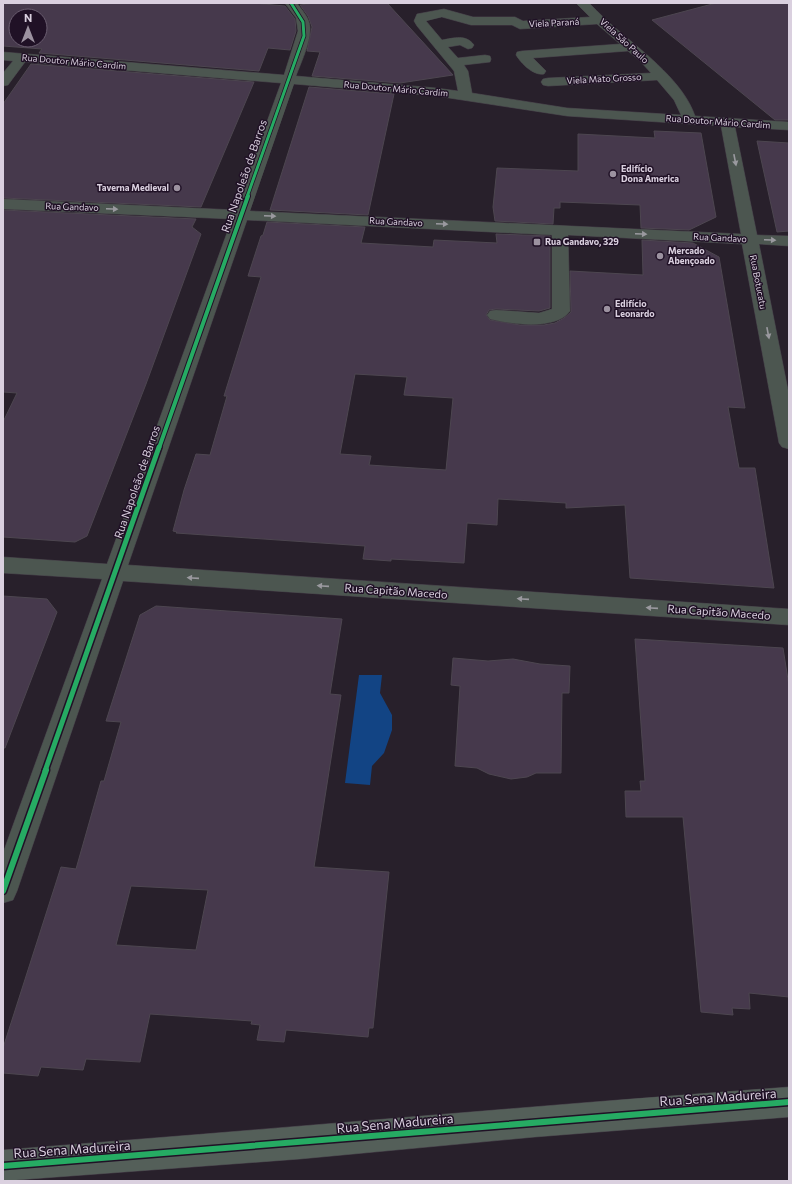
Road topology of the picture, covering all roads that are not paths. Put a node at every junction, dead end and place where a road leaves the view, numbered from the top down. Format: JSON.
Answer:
{"nodes":[{"id":1,"x":291,"y":3,"type":"edge"},
{"id":2,"x":582,"y":3,"type":"edge"},
{"id":3,"x":500,"y":10,"type":"dead end"},
{"id":4,"x":487,"y":11,"type":"dead end"},
{"id":5,"x":600,"y":20,"type":"junction"},
{"id":6,"x":495,"y":21,"type":"junction"},
{"id":7,"x":509,"y":21,"type":"junction"},
{"id":8,"x":438,"y":44,"type":"junction"},
{"id":9,"x":468,"y":44,"type":"dead end"},
{"id":10,"x":630,"y":47,"type":"junction"},
{"id":11,"x":3,"y":56,"type":"edge"},
{"id":12,"x":22,"y":57,"type":"junction"},
{"id":13,"x":645,"y":58,"type":"junction"},
{"id":14,"x":485,"y":59,"type":"dead end"},
{"id":15,"x":621,"y":60,"type":"dead end"},
{"id":16,"x":455,"y":62,"type":"junction"},
{"id":17,"x":593,"y":62,"type":"dead end"},
{"id":18,"x":562,"y":63,"type":"dead end"},
{"id":19,"x":539,"y":71,"type":"dead end"},
{"id":20,"x":660,"y":76,"type":"junction"},
{"id":21,"x":288,"y":80,"type":"junction"},
{"id":22,"x":3,"y":82,"type":"edge"},
{"id":23,"x":548,"y":82,"type":"dead end"},
{"id":24,"x":466,"y":96,"type":"junction"},
{"id":25,"x":689,"y":120,"type":"junction"},
{"id":26,"x":727,"y":122,"type":"junction"},
{"id":27,"x":789,"y":126,"type":"edge"},
{"id":28,"x":3,"y":204,"type":"edge"},
{"id":29,"x":240,"y":215,"type":"junction"},
{"id":30,"x":560,"y":230,"type":"junction"},
{"id":31,"x":750,"y":239,"type":"junction"},
{"id":32,"x":789,"y":241,"type":"edge"},
{"id":33,"x":496,"y":315,"type":"dead end"},
{"id":34,"x":789,"y":443,"type":"edge"},
{"id":35,"x":3,"y":565,"type":"edge"},
{"id":36,"x":116,"y":573,"type":"junction"},
{"id":37,"x":789,"y":617,"type":"edge"},
{"id":38,"x":3,"y":891,"type":"edge"},
{"id":39,"x":789,"y":1102,"type":"edge"},
{"id":40,"x":3,"y":1166,"type":"edge"}],
"edges":[{"from":1,"to":21,"type":"street","name":"Rua Napoleão de Barros"},
{"from":2,"to":5,"type":"street","name":"Viela São Paulo"},
{"from":3,"to":7,"type":"street"},
{"from":4,"to":6,"type":"street"},
{"from":5,"to":7,"type":"street","name":"Viela Paraná"},
{"from":5,"to":10,"type":"street","name":"Viela São Paulo"},
{"from":6,"to":7,"type":"street","name":"Viela Paraná"},
{"from":6,"to":8,"type":"street","name":"Viela Paraná"},
{"from":8,"to":9,"type":"street"},
{"from":8,"to":16,"type":"street"},
{"from":10,"to":13,"type":"street","name":"Viela São Paulo"},
{"from":10,"to":19,"type":"street"},
{"from":11,"to":12,"type":"street","name":"Rua Doutor Mário Cardim"},
{"from":12,"to":21,"type":"street","name":"Rua Doutor Mário Cardim"},
{"from":12,"to":22,"type":"street"},
{"from":13,"to":15,"type":"street"},
{"from":13,"to":20,"type":"street","name":"Viela São Paulo"},
{"from":14,"to":16,"type":"street"},
{"from":16,"to":24,"type":"street"},
{"from":17,"to":18,"type":"street"},
{"from":20,"to":23,"type":"street","name":"Viela Mato Grosso"},
{"from":20,"to":25,"type":"street","name":"Viela São Paulo"},
{"from":21,"to":24,"type":"street","name":"Rua Doutor Mário Cardim"},
{"from":21,"to":29,"type":"street","name":"Rua Napoleão de Barros"},
{"from":24,"to":25,"type":"street","name":"Rua Doutor Mário Cardim"},
{"from":25,"to":26,"type":"street","name":"Rua Doutor Mário Cardim"},
{"from":26,"to":27,"type":"street","name":"Rua Doutor Mário Cardim"},
{"from":26,"to":31,"type":"street","name":"Rua Botucatu","one_way":true},
{"from":28,"to":29,"type":"street","name":"Rua Gandavo","one_way":true},
{"from":29,"to":30,"type":"street","name":"Rua Gandavo","one_way":true},
{"from":29,"to":36,"type":"street","name":"Rua Napoleão de Barros"},
{"from":30,"to":31,"type":"street","name":"Rua Gandavo","one_way":true},
{"from":30,"to":33,"type":"street"},
{"from":31,"to":32,"type":"street","name":"Rua Gandavo","one_way":true},
{"from":31,"to":34,"type":"street","name":"Rua Botucatu","one_way":true},
{"from":35,"to":36,"type":"street","name":"Rua Capitão Macedo"},
{"from":37,"to":36,"type":"street","name":"Rua Capitão Macedo","one_way":true},
{"from":36,"to":38,"type":"street","name":"Rua Napoleão de Barros"},
{"from":39,"to":40,"type":"main road","name":"Rua Sena Madureira"}]}
